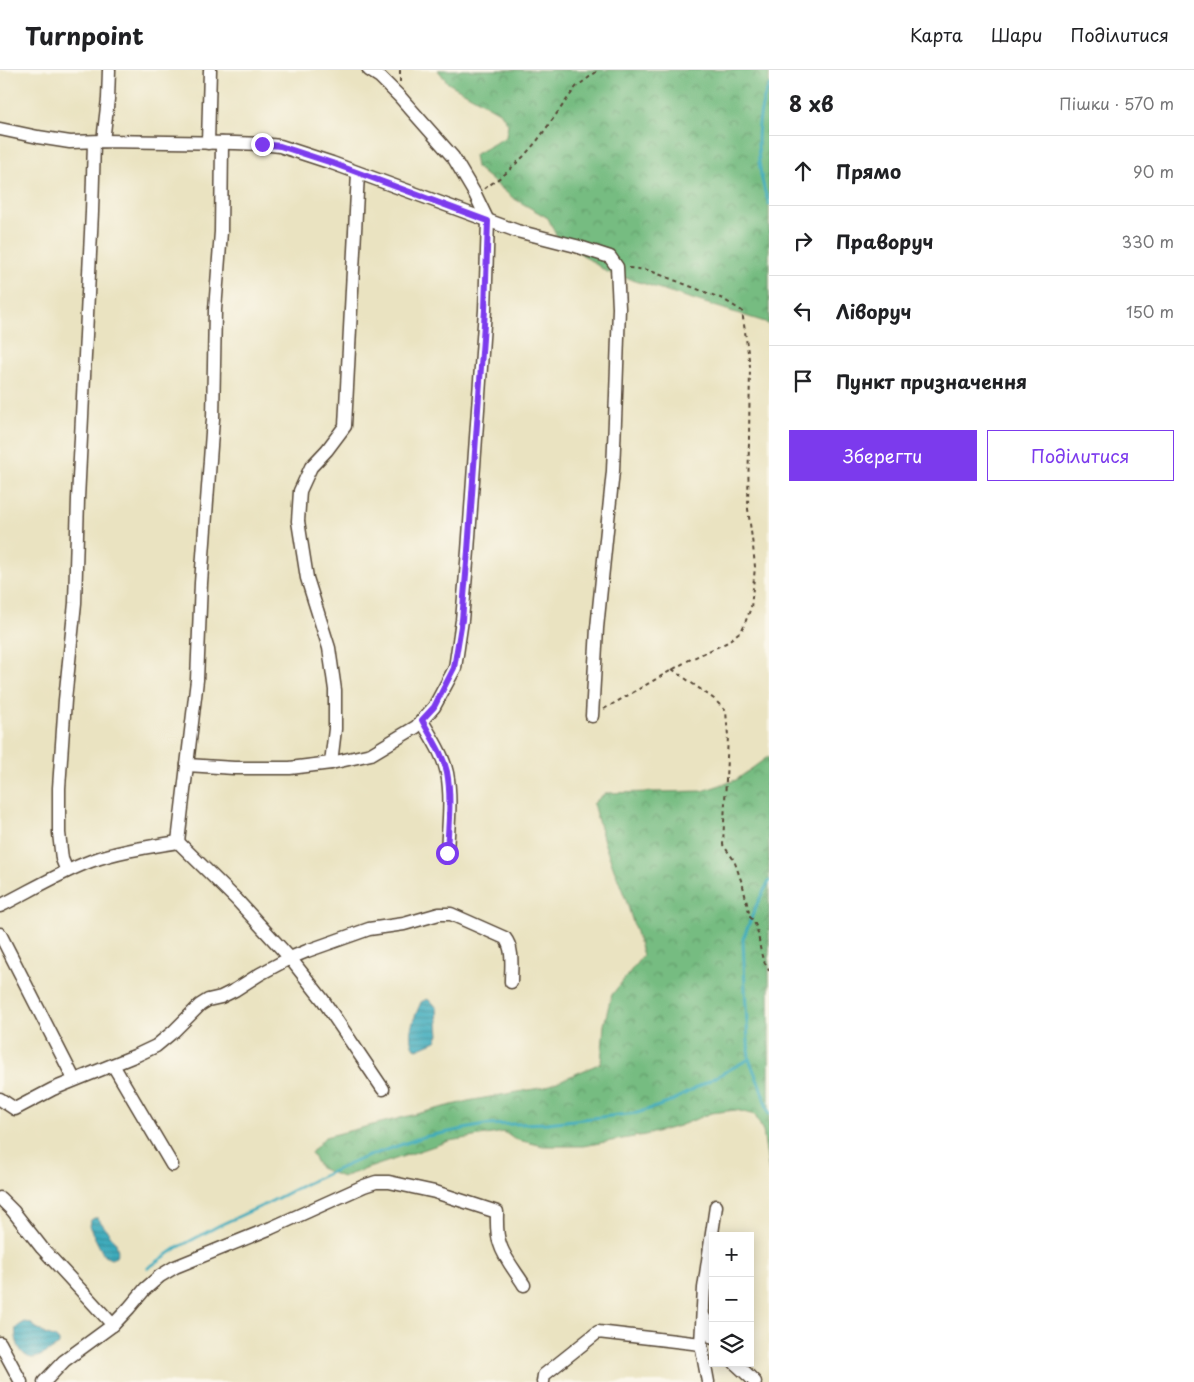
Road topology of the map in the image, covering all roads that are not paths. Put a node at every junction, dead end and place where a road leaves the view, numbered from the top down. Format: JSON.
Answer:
{"nodes":[{"id":1,"x":109,"y":70,"type":"edge"},
{"id":2,"x":210,"y":70,"type":"edge"},
{"id":3,"x":368,"y":70,"type":"edge"},
{"id":4,"x":0,"y":129,"type":"edge"},
{"id":5,"x":98,"y":142,"type":"junction"},
{"id":6,"x":208,"y":143,"type":"junction"},
{"id":7,"x":222,"y":143,"type":"junction"},
{"id":8,"x":358,"y":173,"type":"junction"},
{"id":9,"x":488,"y":221,"type":"junction"},
{"id":10,"x":592,"y":716,"type":"road end"},
{"id":11,"x":422,"y":720,"type":"junction"},
{"id":12,"x":331,"y":763,"type":"junction"},
{"id":13,"x":186,"y":765,"type":"junction"},
{"id":14,"x":178,"y":842,"type":"junction"},
{"id":15,"x":447,"y":853,"type":"dead end"},
{"id":16,"x":67,"y":871,"type":"junction"},
{"id":17,"x":0,"y":906,"type":"edge"},
{"id":18,"x":0,"y":934,"type":"edge"},
{"id":19,"x":290,"y":958,"type":"junction"},
{"id":20,"x":511,"y":982,"type":"dead end"},
{"id":21,"x":113,"y":1065,"type":"junction"},
{"id":22,"x":74,"y":1080,"type":"junction"},
{"id":23,"x":383,"y":1089,"type":"dead end"},
{"id":24,"x":0,"y":1099,"type":"edge"},
{"id":25,"x":172,"y":1165,"type":"dead end"},
{"id":26,"x":0,"y":1198,"type":"edge"},
{"id":27,"x":716,"y":1206,"type":"dead end"},
{"id":28,"x":524,"y":1285,"type":"dead end"},
{"id":29,"x":703,"y":1314,"type":"junction"},
{"id":30,"x":113,"y":1325,"type":"junction"},
{"id":31,"x":709,"y":1328,"type":"edge"},
{"id":32,"x":0,"y":1343,"type":"edge"},
{"id":33,"x":701,"y":1344,"type":"junction"},
{"id":34,"x":739,"y":1367,"type":"edge"},
{"id":35,"x":21,"y":1382,"type":"edge"},
{"id":36,"x":44,"y":1382,"type":"edge"},
{"id":37,"x":543,"y":1382,"type":"edge"},
{"id":38,"x":708,"y":1382,"type":"edge"},
{"id":39,"x":755,"y":1382,"type":"edge"}],
"edges":[{"from":1,"to":5,"type":"street"},
{"from":2,"to":6,"type":"street"},
{"from":3,"to":9,"type":"street"},
{"from":4,"to":5,"type":"street"},
{"from":5,"to":6,"type":"street"},
{"from":5,"to":16,"type":"street"},
{"from":6,"to":7,"type":"street"},
{"from":7,"to":8,"type":"street"},
{"from":7,"to":13,"type":"street"},
{"from":8,"to":9,"type":"street"},
{"from":8,"to":12,"type":"street"},
{"from":9,"to":10,"type":"street"},
{"from":9,"to":11,"type":"street"},
{"from":11,"to":12,"type":"street"},
{"from":11,"to":15,"type":"street"},
{"from":12,"to":13,"type":"street"},
{"from":13,"to":14,"type":"street"},
{"from":14,"to":16,"type":"street"},
{"from":14,"to":19,"type":"street"},
{"from":16,"to":17,"type":"street"},
{"from":18,"to":22,"type":"street"},
{"from":19,"to":20,"type":"street"},
{"from":19,"to":21,"type":"street"},
{"from":19,"to":23,"type":"street"},
{"from":21,"to":22,"type":"street"},
{"from":21,"to":25,"type":"street"},
{"from":22,"to":24,"type":"street"},
{"from":26,"to":30,"type":"street"},
{"from":27,"to":29,"type":"street"},
{"from":28,"to":30,"type":"street"},
{"from":29,"to":31,"type":"street"},
{"from":29,"to":33,"type":"street"},
{"from":30,"to":36,"type":"street"},
{"from":32,"to":35,"type":"street"},
{"from":33,"to":37,"type":"street"},
{"from":33,"to":38,"type":"street"},
{"from":34,"to":39,"type":"street"}]}
